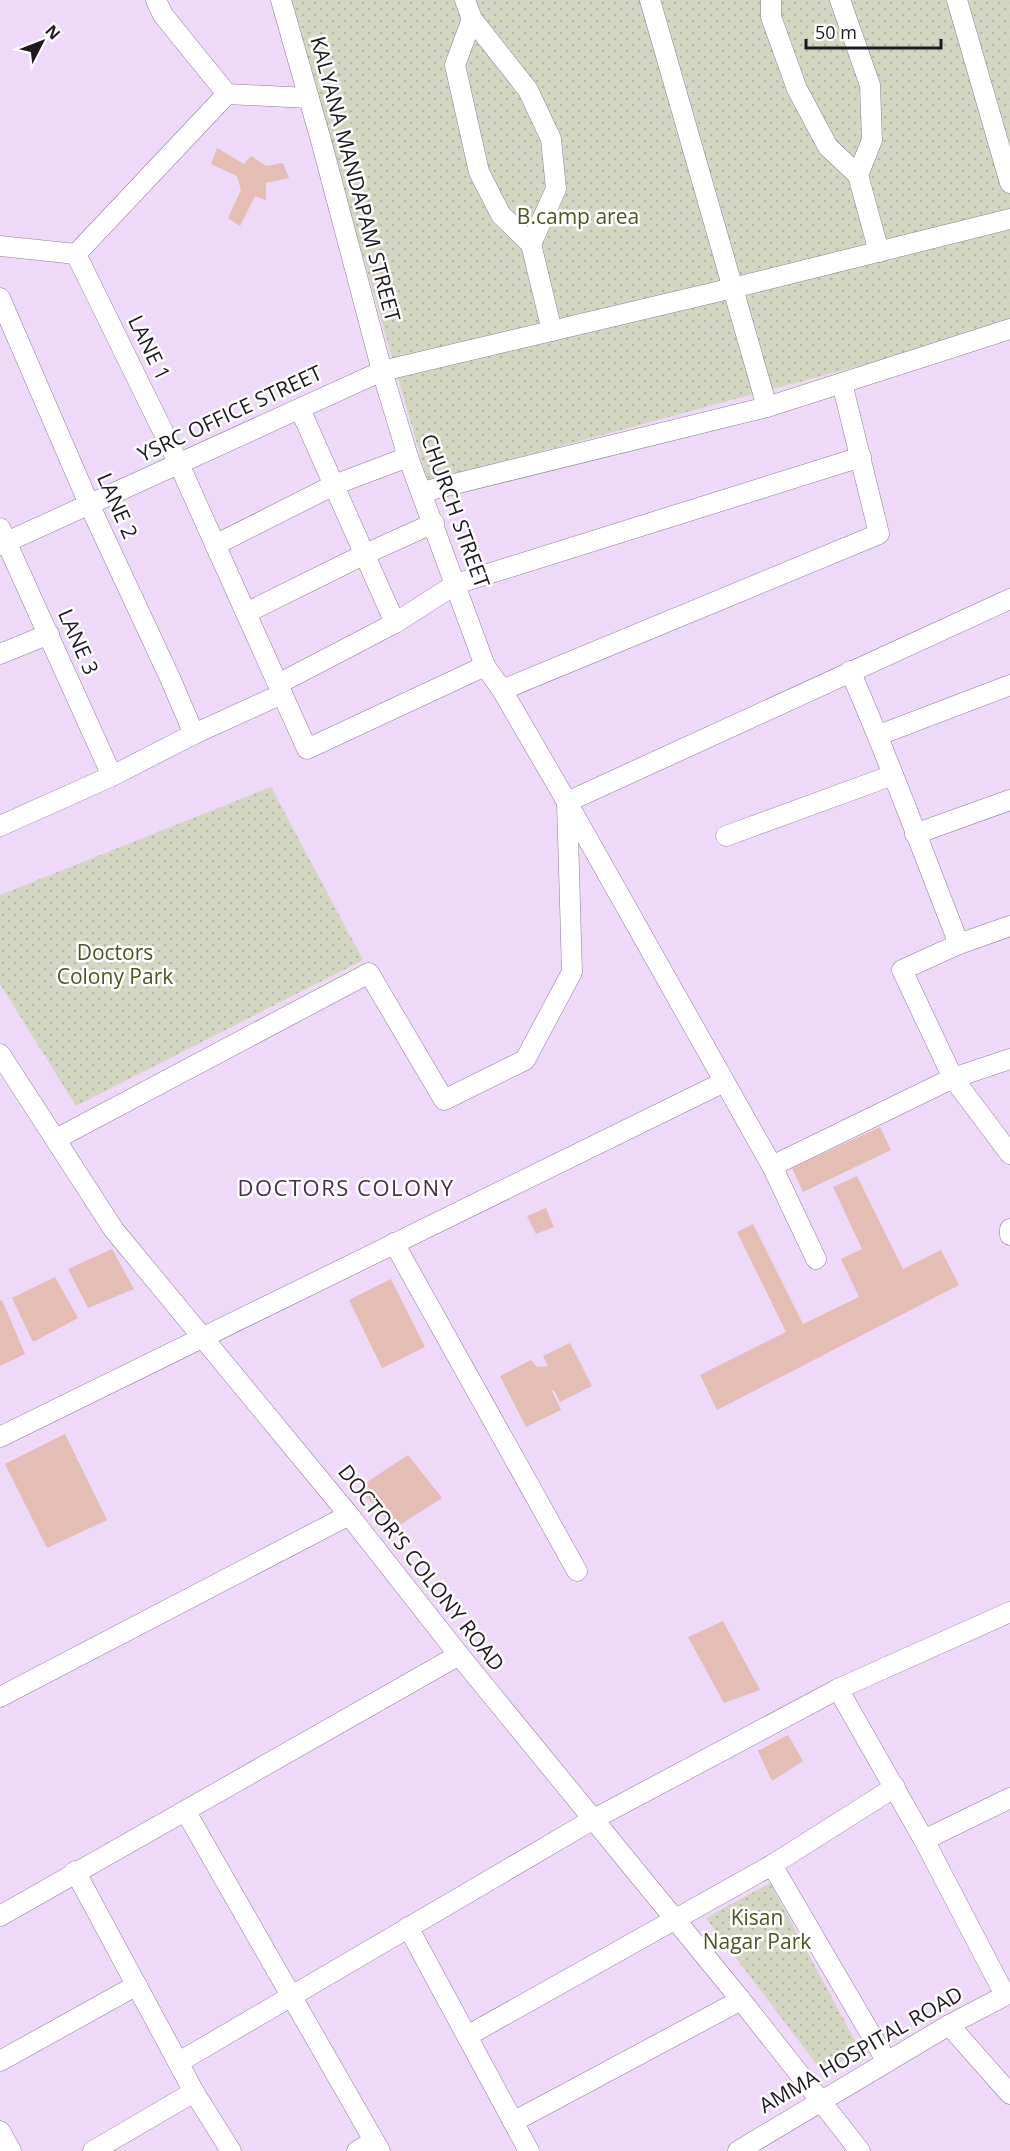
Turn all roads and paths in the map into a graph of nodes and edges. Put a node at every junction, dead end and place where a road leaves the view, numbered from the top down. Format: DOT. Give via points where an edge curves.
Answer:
graph roads {
  1 [pos="156,0"];
  2 [pos="465,0"];
  3 [pos="650,0"];
  4 [pos="771,0"];
  5 [pos="840,0"];
  6 [pos="957,0"];
  7 [pos="285,1"];
  8 [pos="472,19"];
  9 [pos="227,94"];
  10 [pos="309,98"];
  11 [pos="858,175"];
  12 [pos="1010,183"];
  13 [pos="1010,219"];
  14 [pos="531,244"];
  15 [pos="0,246"];
  16 [pos="879,252"];
  17 [pos="76,254"];
  18 [pos="733,288"];
  19 [pos="0,298"];
  20 [pos="1010,329"];
  21 [pos="552,331"];
  22 [pos="382,371"];
  23 [pos="842,383"];
  24 [pos="767,406"];
  25 [pos="300,409"];
  26 [pos="408,457"];
  27 [pos="861,457"];
  28 [pos="179,464"];
  29 [pos="334,485"];
  30 [pos="422,492"];
  31 [pos="89,504"];
  32 [pos="434,523"];
  33 [pos="2,539"];
  34 [pos="215,545"];
  35 [pos="363,555"];
  36 [pos="456,585"];
  37 [pos="1010,599"];
  38 [pos="246,614"];
  39 [pos="395,623"];
  40 [pos="49,634"];
  41 [pos="0,654"];
  42 [pos="485,666"];
  43 [pos="850,671"];
  44 [pos="1010,685"];
  45 [pos="280,689"];
  46 [pos="502,690"];
  47 [pos="194,734"];
  48 [pos="879,735"];
  49 [pos="893,775"];
  50 [pos="112,776"];
  51 [pos="1010,800"];
  52 [pos="567,802"];
  53 [pos="0,826"];
  54 [pos="915,834"];
  55 [pos="726,836"];
  56 [pos="1010,926"];
  57 [pos="959,944"];
  58 [pos="0,1054"];
  59 [pos="1010,1059"];
  60 [pos="953,1078"];
  61 [pos="724,1082"];
  62 [pos="56,1139"];
  63 [pos="1010,1154"];
  64 [pos="772,1166"];
  65 [pos="1010,1229"];
  66 [pos="1010,1235"];
  67 [pos="394,1243"];
  68 [pos="816,1259"];
  69 [pos="202,1337"];
  70 [pos="0,1437"];
  71 [pos="349,1515"];
  72 [pos="577,1571"];
  73 [pos="1010,1611"];
  74 [pos="459,1655"];
  75 [pos="838,1689"];
  76 [pos="0,1696"];
  77 [pos="894,1787"];
  78 [pos="1010,1798"];
  79 [pos="186,1812"];
  80 [pos="592,1820"];
  81 [pos="924,1840"];
  82 [pos="772,1865"];
  83 [pos="75,1871"];
  84 [pos="0,1916"];
  85 [pos="675,1920"];
  86 [pos="408,1927"];
  87 [pos="137,1985"];
  88 [pos="1008,1994"];
  89 [pos="292,1996"];
  90 [pos="741,2000"];
  91 [pos="949,2025"];
  92 [pos="467,2036"];
  93 [pos="0,2061"];
  94 [pos="179,2062"];
  95 [pos="887,2062"];
  96 [pos="194,2092"];
  97 [pos="1010,2094"];
  98 [pos="820,2102"];
  99 [pos="513,2122"];
  100 [pos="0,2131"];
  101 [pos="370,2148"];
  102 [pos="10,2151"];
  103 [pos="93,2151"];
  104 [pos="231,2151"];
  105 [pos="529,2151"];
  106 [pos="738,2151"];
  107 [pos="860,2151"];
  1 -- 9 [label="street" via="162,15"];
  2 -- 8 [label="street"];
  3 -- 18 [label="street"];
  4 -- 11 [label="street" via="771,17 797,89 828,147"];
  5 -- 11 [label="street" via="870,85 872,140"];
  6 -- 12 [label="street"];
  7 -- 10 [label="street, KALYANA MANDAPAM STREET"];
  8 -- 14 [label="street" via="455,65 479,172 501,215"];
  8 -- 14 [label="street" via="528,90 550,139 556,189"];
  9 -- 10 [label="street"];
  9 -- 17 [label="street"];
  10 -- 22 [label="street, KALYANA MANDAPAM STREET"];
  11 -- 16 [label="street"];
  13 -- 16 [label="street, YSRC OFFICE STREET"];
  14 -- 21 [label="street"];
  15 -- 17 [label="street"];
  16 -- 18 [label="street, YSRC OFFICE STREET"];
  17 -- 28 [label="street, LANE 1"];
  18 -- 21 [label="street, YSRC OFFICE STREET"];
  18 -- 24 [label="street"];
  19 -- 31 [label="street, LANE 2"];
  20 -- 23 [label="street"];
  21 -- 22 [label="street, YSRC OFFICE STREET"];
  22 -- 25 [label="street, YSRC OFFICE STREET"];
  22 -- 26 [label="street, CHURCH STREET"];
  23 -- 24 [label="street"];
  23 -- 27 [label="street"];
  24 -- 30 [label="street"];
  25 -- 28 [label="street, YSRC OFFICE STREET"];
  25 -- 29 [label="street"];
  26 -- 29 [label="street"];
  26 -- 30 [label="street, CHURCH STREET"];
  27 -- 36 [label="street"];
  27 -- 46 [label="street" via="879,534"];
  28 -- 31 [label="street, YSRC OFFICE STREET"];
  28 -- 34 [label="street, LANE 1"];
  29 -- 34 [label="street"];
  29 -- 35 [label="street"];
  30 -- 32 [label="street, CHURCH STREET"];
  31 -- 33 [label="street, YSRC OFFICE STREET"];
  31 -- 47 [label="street, LANE 2"];
  32 -- 35 [label="street"];
  32 -- 36 [label="street, CHURCH STREET"];
  33 -- 40 [label="street, LANE 3"];
  34 -- 38 [label="street, LANE 1"];
  35 -- 38 [label="street"];
  35 -- 39 [label="street"];
  36 -- 39 [label="street"];
  36 -- 42 [label="street, CHURCH STREET"];
  37 -- 43 [label="street"];
  38 -- 45 [label="street, LANE 1"];
  39 -- 45 [label="street"];
  40 -- 41 [label="street"];
  40 -- 50 [label="street, LANE 3"];
  42 -- 45 [label="street, LANE 1" via="307,749"];
  42 -- 46 [label="street, CHURCH STREET"];
  43 -- 48 [label="street"];
  43 -- 52 [label="street"];
  44 -- 48 [label="street"];
  45 -- 47 [label="street"];
  46 -- 52 [label="street, CHURCH STREET"];
  47 -- 50 [label="street"];
  48 -- 49 [label="street"];
  49 -- 54 [label="street"];
  49 -- 55 [label="street"];
  50 -- 53 [label="street"];
  51 -- 54 [label="street"];
  52 -- 61 [label="street, CHURCH STREET"];
  52 -- 62 [label="street" via="572,972 525,1060 444,1100 369,973"];
  54 -- 57 [label="street"];
  56 -- 57 [label="street"];
  57 -- 60 [label="street" via="902,970"];
  58 -- 62 [label="street, DOCTOR'S COLONY ROAD"];
  59 -- 60 [label="street"];
  60 -- 63 [label="street"];
  60 -- 64 [label="street"];
  61 -- 64 [label="street, CHURCH STREET"];
  61 -- 67 [label="street"];
  62 -- 69 [label="street, DOCTOR'S COLONY ROAD" via="114,1230"];
  64 -- 68 [label="street, CHURCH STREET"];
  65 -- 66 [label="street"];
  67 -- 69 [label="street"];
  67 -- 72 [label="street"];
  69 -- 70 [label="street"];
  69 -- 71 [label="street, DOCTOR'S COLONY ROAD"];
  71 -- 74 [label="street, DOCTOR'S COLONY ROAD"];
  71 -- 76 [label="street"];
  73 -- 75 [label="street"];
  74 -- 79 [label="street"];
  74 -- 80 [label="street, DOCTOR'S COLONY ROAD"];
  75 -- 77 [label="street"];
  75 -- 80 [label="street"];
  77 -- 81 [label="street"];
  77 -- 82 [label="street"];
  78 -- 81 [label="street"];
  79 -- 83 [label="street"];
  79 -- 89 [label="street"];
  80 -- 85 [label="street, DOCTOR'S COLONY ROAD"];
  80 -- 86 [label="street"];
  81 -- 88 [label="street"];
  82 -- 85 [label="street"];
  82 -- 95 [label="street"];
  83 -- 84 [label="street"];
  83 -- 87 [label="street"];
  85 -- 90 [label="street, DOCTOR'S COLONY ROAD"];
  85 -- 92 [label="street"];
  86 -- 89 [label="street"];
  86 -- 92 [label="street"];
  87 -- 93 [label="street"];
  87 -- 94 [label="street"];
  88 -- 91 [label="street, AMMA HOSPITAL ROAD"];
  89 -- 94 [label="street"];
  89 -- 101 [label="street"];
  90 -- 98 [label="street, DOCTOR'S COLONY ROAD"];
  90 -- 99 [label="street"];
  91 -- 95 [label="street, AMMA HOSPITAL ROAD"];
  91 -- 97 [label="street"];
  92 -- 99 [label="street"];
  94 -- 96 [label="street"];
  95 -- 98 [label="street, AMMA HOSPITAL ROAD"];
  96 -- 103 [label="street"];
  96 -- 104 [label="street"];
  98 -- 106 [label="street, AMMA HOSPITAL ROAD"];
  98 -- 107 [label="street, DOCTOR'S COLONY ROAD"];
  99 -- 105 [label="street"];
  100 -- 102 [label="street"];
}
